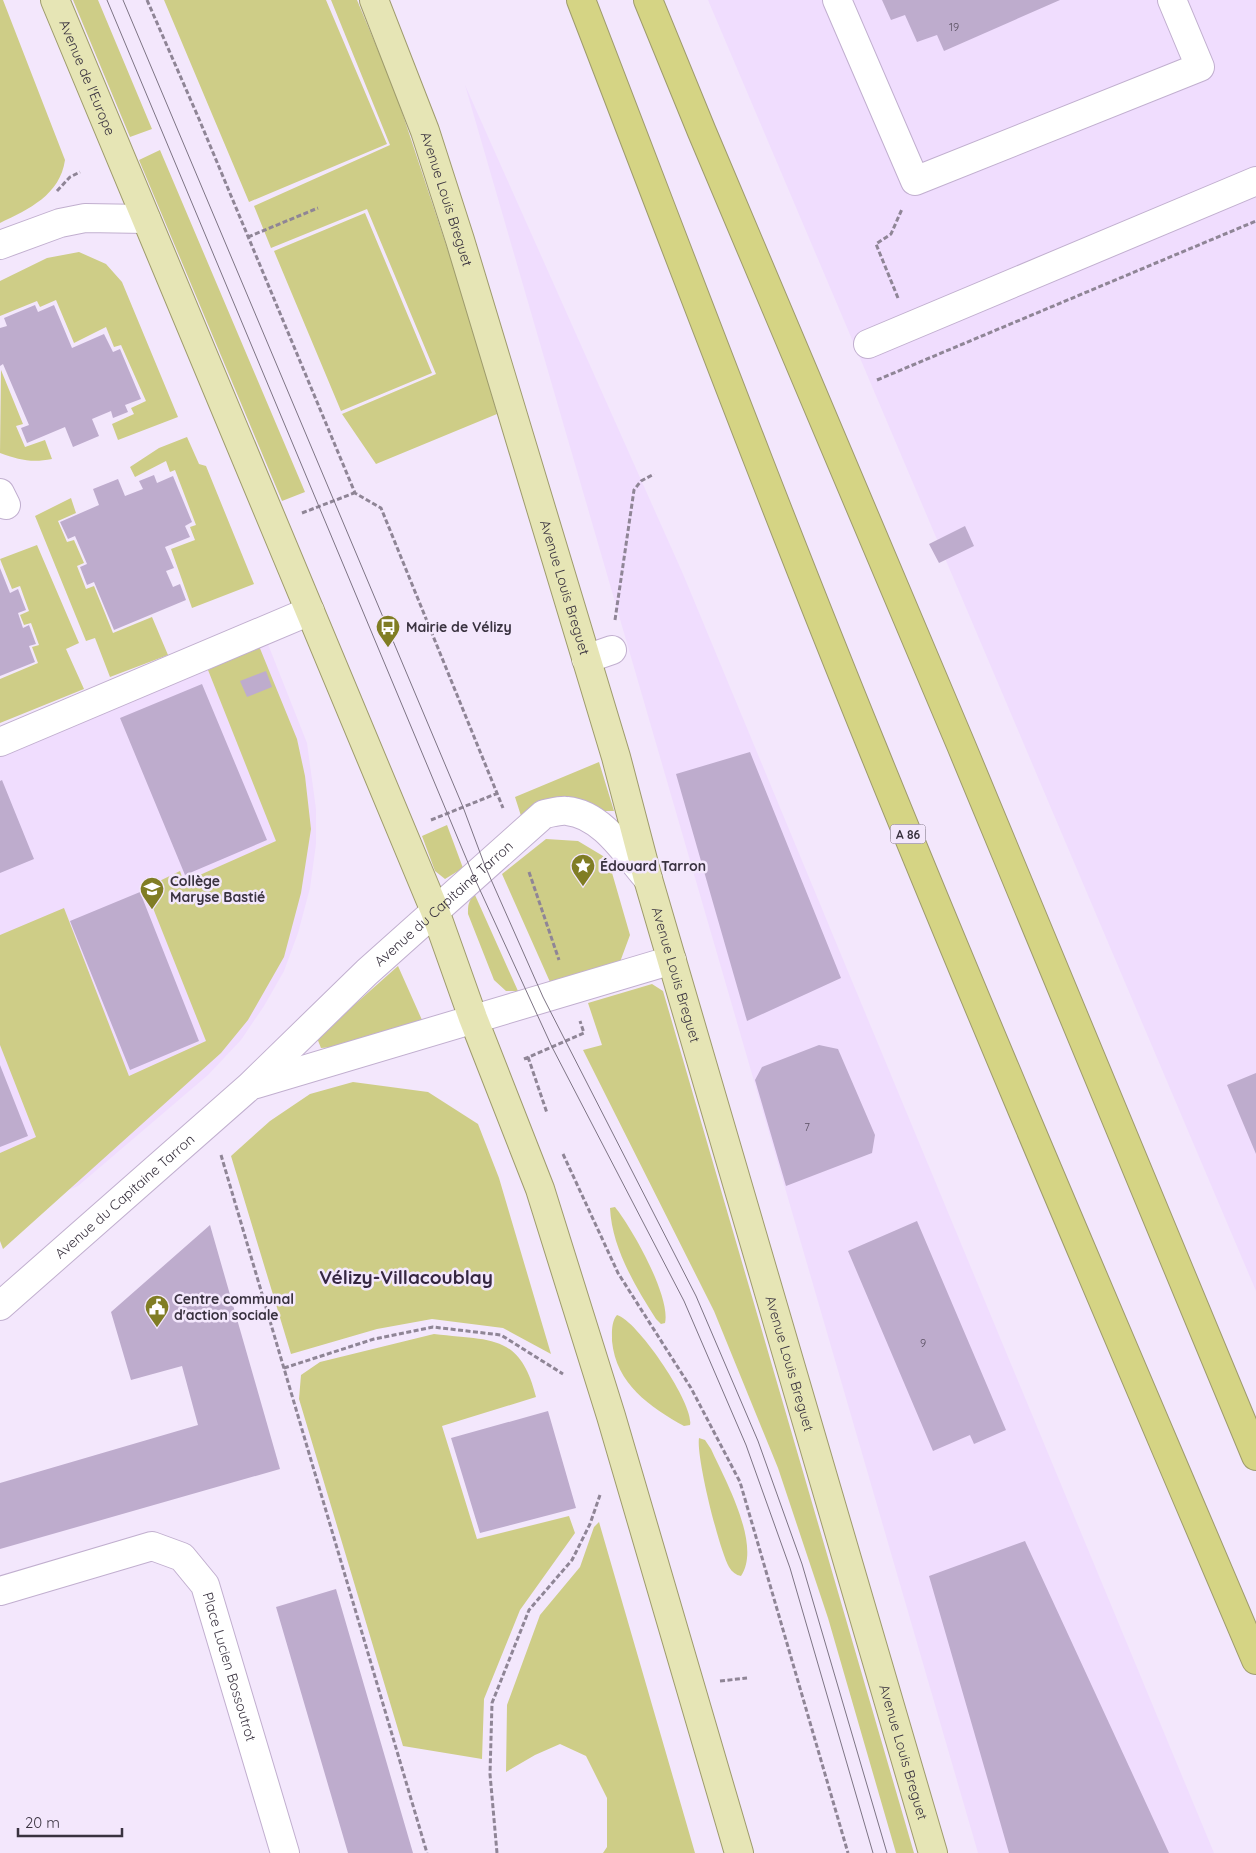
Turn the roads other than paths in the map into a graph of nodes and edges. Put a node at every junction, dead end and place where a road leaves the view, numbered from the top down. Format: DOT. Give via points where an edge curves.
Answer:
graph roads {
  1 [pos="55,0"];
  2 [pos="374,0"];
  3 [pos="581,0"];
  4 [pos="648,0"];
  5 [pos="837,0"];
  6 [pos="1172,0"];
  7 [pos="1256,181"];
  8 [pos="146,219"];
  9 [pos="0,245"];
  10 [pos="868,344"];
  11 [pos="310,611"];
  12 [pos="612,650"];
  13 [pos="586,659"];
  14 [pos="0,742"];
  15 [pos="648,879"];
  16 [pos="435,911"];
  17 [pos="672,960"];
  18 [pos="472,1018"];
  19 [pos="250,1086"];
  20 [pos="0,1306"];
  21 [pos="1256,1456"];
  22 [pos="0,1591"];
  23 [pos="1256,1660"];
  24 [pos="285,1853"];
  25 [pos="739,1853"];
  26 [pos="933,1853"];
  1 -- 8 [label="main road, Avenue de l'Europe"];
  2 -- 13 [label="main road, Avenue Louis Breguet" via="413,100 460,240"];
  3 -- 23 [label="highway, A 86" via="872,748 1030,1130"];
  4 -- 21 [label="highway"];
  5 -- 6 [label="street" via="915,181 1200,67"];
  7 -- 10 [label="street"];
  8 -- 9 [label="street" via="85,218 60,223"];
  8 -- 11 [label="main road"];
  11 -- 14 [label="street"];
  11 -- 16 [label="main road"];
  12 -- 13 [label="street"];
  13 -- 15 [label="main road, Avenue Louis Breguet"];
  15 -- 16 [label="street, Avenue du Capitaine Tarron" via="594,820 567,811 544,814"];
  15 -- 17 [label="main road, Avenue Louis Breguet"];
  16 -- 18 [label="main road"];
  16 -- 19 [label="street, Avenue du Capitaine Tarron"];
  17 -- 18 [label="street, Avenue du Capitaine Tarron"];
  17 -- 26 [label="main road, Avenue Louis Breguet"];
  18 -- 19 [label="street, Avenue du Capitaine Tarron"];
  18 -- 25 [label="main road" via="540,1189 611,1416"];
  19 -- 20 [label="street, Avenue du Capitaine Tarron"];
  22 -- 24 [label="street, Place Lucien Bossoutrot" via="152,1546 182,1557 205,1585"];
}
